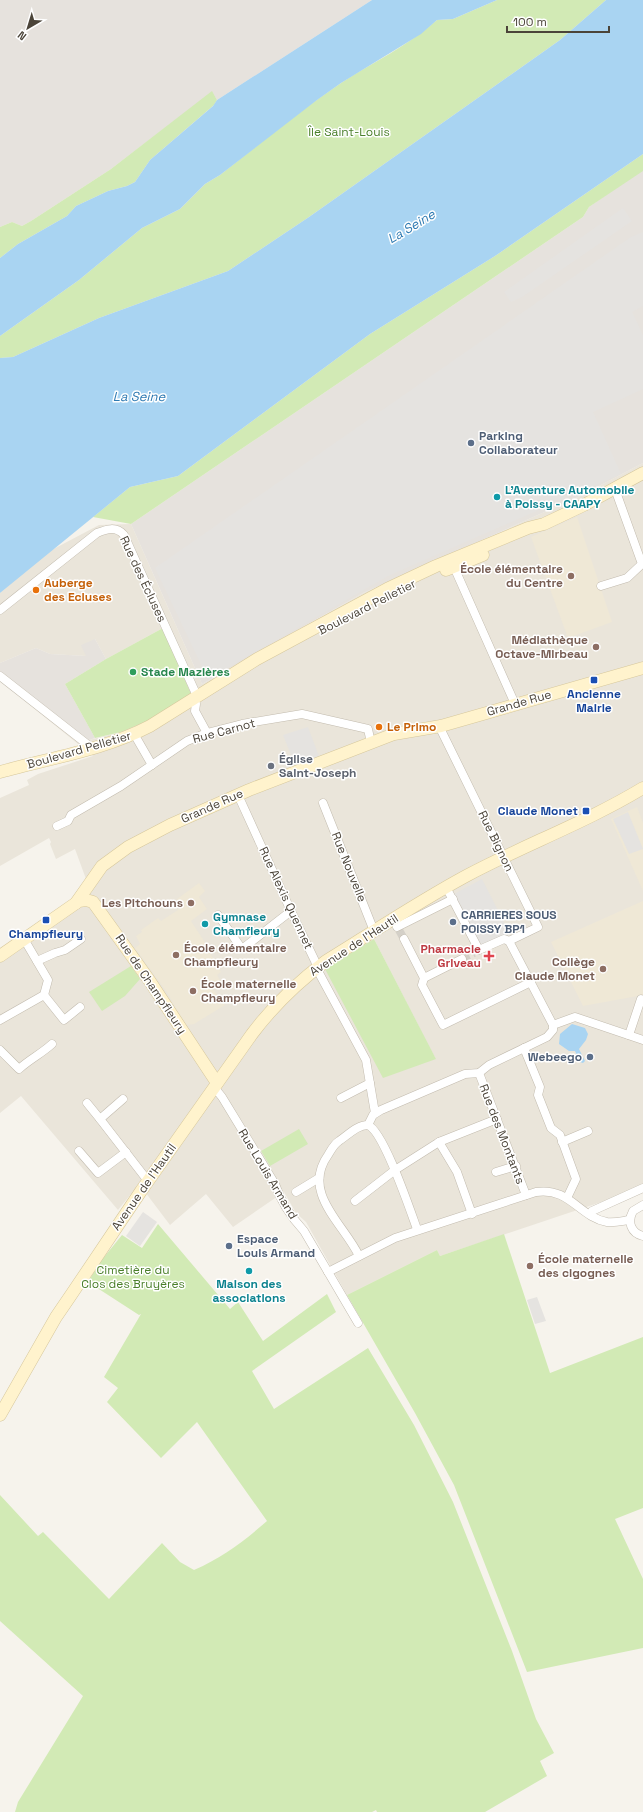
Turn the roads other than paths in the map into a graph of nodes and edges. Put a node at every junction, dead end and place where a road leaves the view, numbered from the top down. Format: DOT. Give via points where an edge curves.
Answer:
graph roads {
  1 [pos="643,473"];
  2 [pos="615,489"];
  3 [pos="451,564"];
  4 [pos="601,586"];
  5 [pos="0,610"];
  6 [pos="643,668"];
  7 [pos="0,676"];
  8 [pos="197,700"];
  9 [pos="515,704"];
  10 [pos="439,726"];
  11 [pos="207,733"];
  12 [pos="137,739"];
  13 [pos="371,743"];
  14 [pos="92,748"];
  15 [pos="152,765"];
  16 [pos="0,772"];
  17 [pos="0,776"];
  18 [pos="643,788"];
  19 [pos="238,795"];
  20 [pos="323,803"];
  21 [pos="57,826"];
  22 [pos="504,858"];
  23 [pos="446,887"];
  24 [pos="87,888"];
  25 [pos="453,899"];
  26 [pos="76,903"];
  27 [pos="95,904"];
  28 [pos="291,911"];
  29 [pos="218,915"];
  30 [pos="397,925"];
  31 [pos="374,931"];
  32 [pos="24,939"];
  33 [pos="81,939"];
  34 [pos="404,939"];
  35 [pos="509,941"];
  36 [pos="0,956"];
  37 [pos="462,959"];
  38 [pos="37,961"];
  39 [pos="318,967"];
  40 [pos="424,978"];
  41 [pos="531,982"];
  42 [pos="44,995"];
  43 [pos="642,999"];
  44 [pos="80,1007"];
  45 [pos="0,1020"];
  46 [pos="553,1025"];
  47 [pos="629,1035"];
  48 [pos="643,1040"];
  49 [pos="52,1044"];
  50 [pos="524,1048"];
  51 [pos="0,1050"];
  52 [pos="479,1073"];
  53 [pos="370,1083"];
  54 [pos="215,1085"];
  55 [pos="341,1098"];
  56 [pos="124,1099"];
  57 [pos="87,1103"];
  58 [pos="375,1113"];
  59 [pos="100,1119"];
  60 [pos="497,1119"];
  61 [pos="368,1125"];
  62 [pos="588,1131"];
  63 [pos="439,1142"];
  64 [pos="562,1142"];
  65 [pos="79,1151"];
  66 [pos="126,1152"];
  67 [pos="516,1166"];
  68 [pos="395,1170"];
  69 [pos="496,1172"];
  70 [pos="319,1178"];
  71 [pos="148,1181"];
  72 [pos="643,1188"];
  73 [pos="296,1192"];
  74 [pos="526,1195"];
  75 [pos="566,1198"];
  76 [pos="355,1201"];
  77 [pos="643,1205"];
  78 [pos="472,1214"];
  79 [pos="590,1214"];
  80 [pos="629,1220"];
  81 [pos="417,1229"];
  82 [pos="643,1236"];
  83 [pos="359,1256"];
  84 [pos="328,1272"];
  85 [pos="358,1323"];
  86 [pos="0,1415"];
  1 -- 2 [label="street, Boulevard Pelletier"];
  2 -- 3 [label="street, Boulevard Pelletier" via="544,524 528,528"];
  2 -- 4 [label="street" via="642,564 627,578"];
  3 -- 8 [label="street, Boulevard Pelletier" via="417,574 310,630 257,659"];
  3 -- 9 [label="street"];
  5 -- 8 [label="street, Rue des Écluses" via="96,533 110,528 120,530"];
  6 -- 9 [label="street, Grande Rue"];
  7 -- 14 [label="street"];
  8 -- 11 [label="street, Rue des Écluses" via="196,711"];
  8 -- 12 [label="street, Boulevard Pelletier" via="169,722"];
  8 -- 14 [label="street, Boulevard Pelletier" via="134,735"];
  9 -- 10 [label="street, Grande Rue"];
  10 -- 13 [label="street, Grande Rue" via="394,734"];
  10 -- 22 [label="street, Rue Bignon"];
  11 -- 13 [label="street, Rue Carnot" via="302,714 368,728"];
  11 -- 15 [label="street, Rue Carnot" via="187,741"];
  12 -- 15 [label="street"];
  12 -- 17 [label="street, Boulevard Pelletier" via="120,746"];
  13 -- 19 [label="street, Grande Rue"];
  14 -- 16 [label="street, Boulevard Pelletier"];
  15 -- 21 [label="street, Rue Carnot" via="70,815 68,821"];
  18 -- 22 [label="street, Avenue de l'Hautil"];
  19 -- 24 [label="street, Grande Rue" via="128,847 102,866"];
  19 -- 28 [label="street, Rue Alexis Quennet"];
  20 -- 31 [label="street, Rue Nouvelle"];
  22 -- 23 [label="street, Avenue de l'Hautil"];
  22 -- 35 [label="street, Rue Bignon" via="538,928"];
  23 -- 25 [label="street"];
  23 -- 30 [label="street, Avenue de l'Hautil"];
  24 -- 26 [label="street, Grande Rue"];
  24 -- 27 [label="street"];
  25 -- 30 [label="street, Avenue de l'Hautil"];
  25 -- 35 [label="street" via="476,951 504,939"];
  26 -- 27 [label="street" via="86,900"];
  26 -- 32 [label="street, Grande Rue"];
  27 -- 54 [label="street, Rue de Champfleury" via="149,980"];
  28 -- 29 [label="street" via="242,950"];
  28 -- 39 [label="street, Rue Alexis Quennet"];
  30 -- 31 [label="street, Avenue de l'Hautil"];
  31 -- 39 [label="street, Avenue de l'Hautil"];
  32 -- 36 [label="street, Grande Rue"];
  32 -- 38 [label="street"];
  33 -- 38 [label="street" via="65,950"];
  34 -- 40 [label="street"];
  35 -- 41 [label="street"];
  37 -- 40 [label="street"];
  38 -- 42 [label="street" via="48,980"];
  39 -- 53 [label="street, Rue Alexis Quennet" via="366,1060"];
  39 -- 54 [label="street, Avenue de l'Hautil" via="272,1010"];
  40 -- 41 [label="street" via="422,985 443,1025"];
  41 -- 46 [label="street"];
  42 -- 44 [label="street" via="64,1020"];
  42 -- 45 [label="street"];
  43 -- 47 [label="street"];
  46 -- 47 [label="street" via="575,1017"];
  46 -- 50 [label="street" via="550,1035"];
  47 -- 48 [label="street"];
  49 -- 51 [label="street" via="40,1055 30,1058 19,1069"];
  50 -- 52 [label="street" via="489,1065"];
  50 -- 64 [label="street" via="540,1087 538,1095 548,1122 560,1135"];
  52 -- 58 [label="street" via="465,1074"];
  52 -- 60 [label="street, Rue des Montants"];
  53 -- 55 [label="street"];
  53 -- 58 [label="street, Rue Alexis Quennet"];
  54 -- 71 [label="street, Avenue de l'Hautil"];
  54 -- 84 [label="street, Rue Louis Armand" via="275,1184 279,1197 304,1231"];
  56 -- 59 [label="street"];
  57 -- 59 [label="street"];
  58 -- 61 [label="street"];
  59 -- 66 [label="street"];
  60 -- 63 [label="street"];
  60 -- 67 [label="street, Rue des Montants"];
  61 -- 68 [label="street" via="375,1129"];
  61 -- 70 [label="street" via="362,1125 336,1143 322,1162"];
  62 -- 64 [label="street"];
  63 -- 68 [label="street"];
  63 -- 78 [label="street" via="457,1172"];
  64 -- 75 [label="street" via="576,1179"];
  65 -- 66 [label="street" via="98,1173"];
  66 -- 71 [label="street"];
  67 -- 69 [label="street"];
  67 -- 74 [label="street, Rue des Montants"];
  68 -- 76 [label="street"];
  68 -- 81 [label="street"];
  70 -- 73 [label="street"];
  70 -- 83 [label="street" via="328,1208"];
  71 -- 86 [label="street, Avenue de l'Hautil" via="56,1317"];
  72 -- 79 [label="street"];
  74 -- 75 [label="street" via="546,1191 558,1193"];
  74 -- 78 [label="street"];
  75 -- 79 [label="street"];
  77 -- 80 [label="street" via="633,1211"];
  78 -- 81 [label="street"];
  79 -- 80 [label="street" via="609,1222"];
  80 -- 82 [label="street" via="632,1230"];
  81 -- 83 [label="street"];
  83 -- 84 [label="street"];
  84 -- 85 [label="street, Rue Louis Armand"];
}
